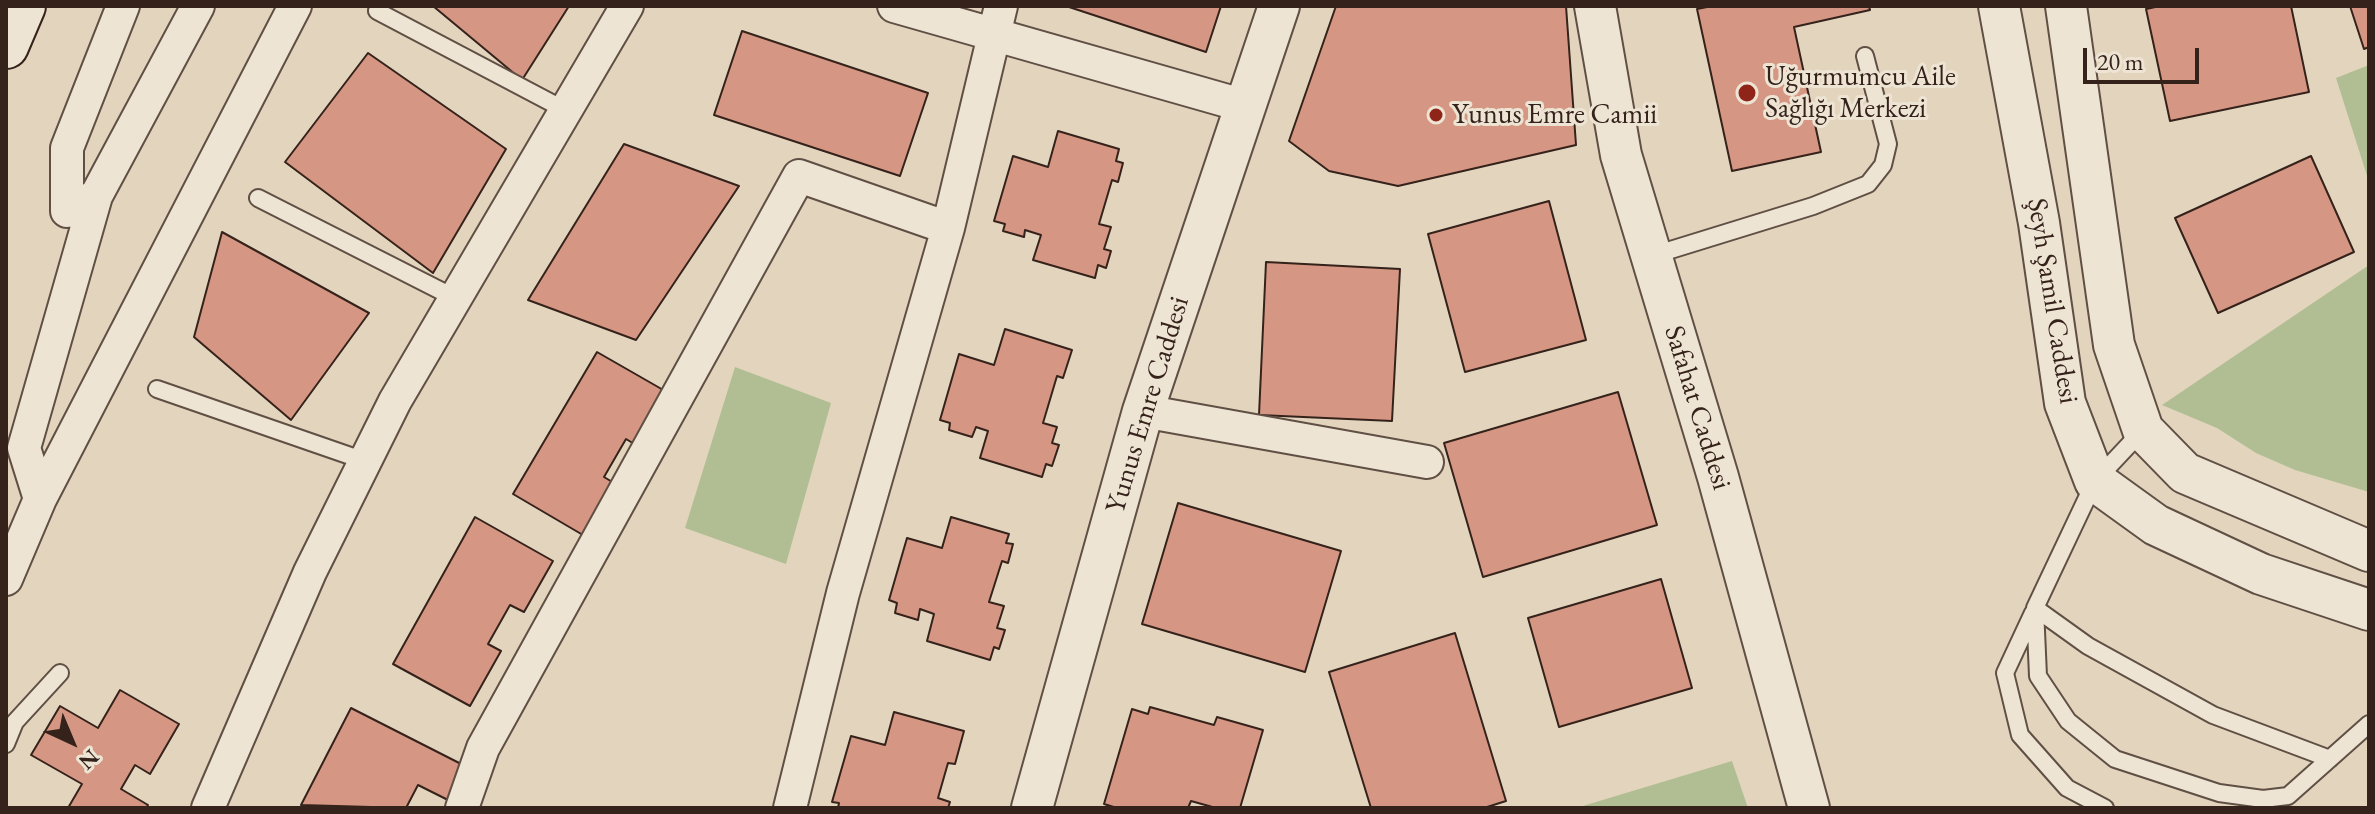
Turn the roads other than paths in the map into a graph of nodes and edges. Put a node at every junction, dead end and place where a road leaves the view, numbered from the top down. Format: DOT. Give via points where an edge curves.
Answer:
graph roads {
  1 [pos="23,6"];
  2 [pos="123,6"];
  3 [pos="198,6"];
  4 [pos="295,6"];
  5 [pos="627,6"];
  6 [pos="894,6"];
  7 [pos="1279,6"];
  8 [pos="1595,6"];
  9 [pos="1999,6"];
  10 [pos="2066,6"];
  11 [pos="377,11"];
  12 [pos="998,20"];
  13 [pos="6,46"];
  14 [pos="1865,56"];
  15 [pos="1245,106"];
  16 [pos="565,110"];
  17 [pos="96,196"];
  18 [pos="258,198"];
  19 [pos="948,228"];
  20 [pos="1651,256"];
  21 [pos="455,298"];
  22 [pos="157,389"];
  23 [pos="39,397"];
  24 [pos="1143,411"];
  25 [pos="6,427"];
  26 [pos="2143,430"];
  27 [pos="365,461"];
  28 [pos="1427,462"];
  29 [pos="2095,481"];
  30 [pos="40,499"];
  31 [pos="2369,551"];
  32 [pos="6,579"];
  33 [pos="2035,608"];
  34 [pos="2369,610"];
  35 [pos="60,673"];
  36 [pos="2369,724"];
  37 [pos="6,744"];
  38 [pos="2330,759"];
  39 [pos="2288,796"];
  40 [pos="208,808"];
  41 [pos="462,808"];
  42 [pos="790,808"];
  43 [pos="1032,808"];
  44 [pos="1809,808"];
  45 [pos="2105,808"];
  46 [pos="2272,808"];
  1 -- 13 [label="main road"];
  2 -- 17 [label="street" via="67,148 67,211"];
  3 -- 17 [label="street"];
  4 -- 30 [label="street"];
  5 -- 16 [label="street"];
  6 -- 12 [label="street"];
  7 -- 15 [label="street, Yunus Emre Caddesi"];
  8 -- 20 [label="street, Safahat Caddesi" via="1621,155"];
  9 -- 29 [label="street, Şeyh Şamil Caddesi" via="2065,403"];
  10 -- 26 [label="street, Şeyh Şamil Caddesi" via="2114,345"];
  11 -- 16 [label="lane"];
  12 -- 15 [label="street"];
  12 -- 19 [label="street"];
  14 -- 20 [label="lane" via="1888,144 1883,165 1868,184"];
  15 -- 24 [label="street, Yunus Emre Caddesi"];
  16 -- 21 [label="street"];
  17 -- 23 [label="street"];
  18 -- 21 [label="lane"];
  19 -- 41 [label="street" via="799,176 483,748"];
  19 -- 42 [label="street" via="843,593"];
  20 -- 44 [label="street, Safahat Caddesi"];
  21 -- 27 [label="street"];
  22 -- 27 [label="lane"];
  23 -- 25 [label="street"];
  23 -- 30 [label="street" via="24,448"];
  24 -- 28 [label="street"];
  24 -- 43 [label="street, Yunus Emre Caddesi"];
  26 -- 29 [label="lane"];
  26 -- 31 [label="street, Şeyh Şamil Caddesi" via="2185,473"];
  27 -- 40 [label="street" via="310,572"];
  29 -- 33 [label="lane"];
  29 -- 34 [label="street" via="2156,525 2261,574"];
  30 -- 32 [label="street"];
  33 -- 38 [label="lane" via="2088,646 2213,715"];
  33 -- 39 [label="lane" via="2038,676 2068,721 2115,759 2219,793 2263,799"];
  33 -- 45 [label="lane" via="2005,673 2020,735 2067,788"];
  35 -- 37 [label="lane" via="15,722"];
  36 -- 38 [label="lane"];
  38 -- 39 [label="lane"];
  39 -- 46 [label="lane"];
}
